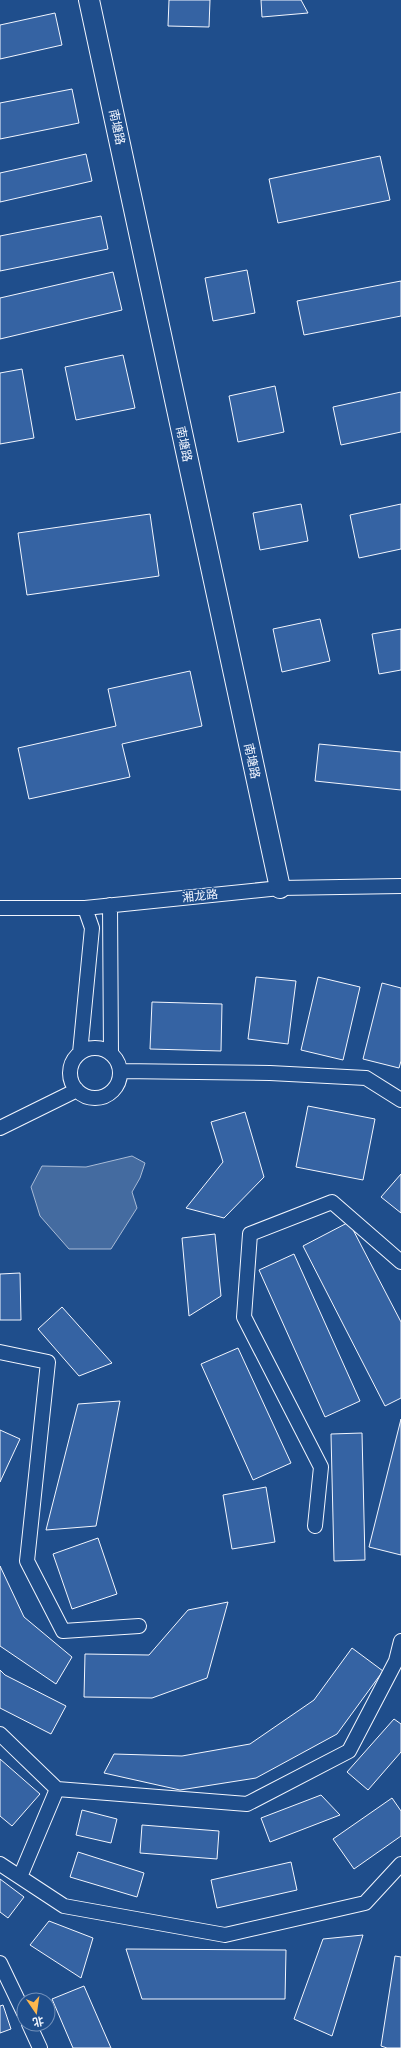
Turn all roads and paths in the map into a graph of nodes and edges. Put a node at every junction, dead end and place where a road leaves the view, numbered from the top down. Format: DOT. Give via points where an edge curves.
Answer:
graph roads {
  1 [pos="89,0"];
  2 [pos="401,886"];
  3 [pos="280,888"];
  4 [pos="110,905"];
  5 [pos="0,908"];
  6 [pos="85,908"];
  7 [pos="80,1054"];
  8 [pos="111,1054"];
  9 [pos="120,1071"];
  10 [pos="77,1090"];
  11 [pos="401,1100"];
  12 [pos="0,1128"];
  13 [pos="401,1262"];
  14 [pos="0,1352"];
  15 [pos="315,1526"];
  16 [pos="139,1626"];
  17 [pos="401,1641"];
  18 [pos="0,1734"];
  19 [pos="57,1789"];
  20 [pos="0,1864"];
  21 [pos="401,1864"];
  22 [pos="20,1877"];
  23 [pos="0,1963"];
  24 [pos="16,1996"];
  25 [pos="33,2032"];
  26 [pos="40,2048"];
  1 -- 3 [label="street, 南塘路"];
  2 -- 3 [label="street, 湘龙路"];
  3 -- 4 [label="street, 湘龙路"];
  4 -- 6 [label="street, 湘龙路"];
  4 -- 8 [label="street"];
  5 -- 6 [label="street, 湘龙路"];
  6 -- 7 [label="street" via="92,928"];
  7 -- 8 [label="street" via="93,1049 101,1049"];
  7 -- 10 [label="street" via="70,1070 70,1079"];
  8 -- 9 [label="street"];
  9 -- 10 [label="street" via="116,1086 104,1096 87,1097"];
  9 -- 11 [label="street" via="270,1073 366,1078"];
  10 -- 12 [label="street"];
  13 -- 15 [label="street" via="332,1202 250,1234 244,1317 321,1467"];
  14 -- 16 [label="street" via="48,1362 27,1561 63,1631"];
  17 -- 19 [label="street" via="396,1661 349,1751 247,1804"];
  18 -- 19 [label="street"];
  19 -- 22 [label="street"];
  20 -- 22 [label="street"];
  21 -- 22 [label="street" via="365,1903 225,1935 64,1906"];
  23 -- 24 [label="street"];
  25 -- 26 [label="street"];
}
